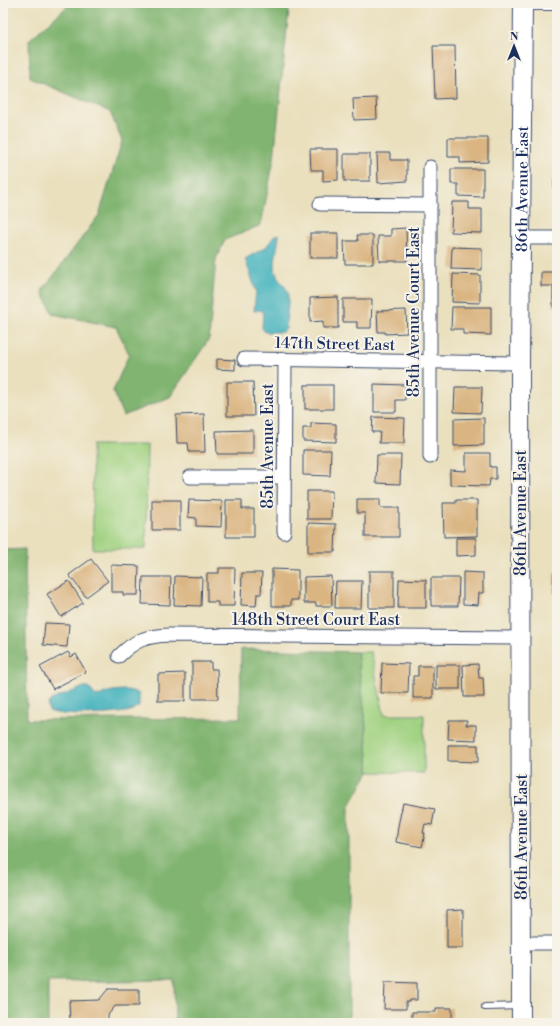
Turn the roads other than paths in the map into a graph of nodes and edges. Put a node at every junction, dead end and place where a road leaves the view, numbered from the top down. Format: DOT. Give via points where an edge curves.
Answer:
graph roads {
  1 [pos="523,5"];
  2 [pos="557,7"];
  3 [pos="430,167"];
  4 [pos="320,204"];
  5 [pos="430,205"];
  6 [pos="522,238"];
  7 [pos="557,238"];
  8 [pos="244,359"];
  9 [pos="285,359"];
  10 [pos="430,362"];
  11 [pos="520,363"];
  12 [pos="430,457"];
  13 [pos="190,477"];
  14 [pos="284,477"];
  15 [pos="284,532"];
  16 [pos="520,638"];
  17 [pos="119,656"];
  18 [pos="522,943"];
  19 [pos="557,943"];
  20 [pos="485,1007"];
  21 [pos="521,1014"];
  1 -- 2 [label="lane"];
  1 -- 6 [label="street, 86th Avenue East"];
  3 -- 5 [label="street, 85th Avenue Court East"];
  4 -- 5 [label="street"];
  5 -- 10 [label="street, 85th Avenue Court East"];
  6 -- 7 [label="street"];
  6 -- 11 [label="street, 86th Avenue East"];
  8 -- 9 [label="street, 147th Street East"];
  9 -- 10 [label="street, 147th Street East"];
  9 -- 14 [label="street, 85th Avenue East"];
  10 -- 11 [label="street, 147th Street East"];
  10 -- 12 [label="street, 85th Avenue Court East"];
  11 -- 16 [label="street, 86th Avenue East"];
  13 -- 14 [label="street"];
  14 -- 15 [label="street, 85th Avenue East"];
  16 -- 17 [label="street, 148th Street Court East" via="155,635 129,646"];
  16 -- 18 [label="street, 86th Avenue East"];
  18 -- 19 [label="street"];
  18 -- 21 [label="street, 86th Avenue East"];
  20 -- 21 [label="lane"];
}
